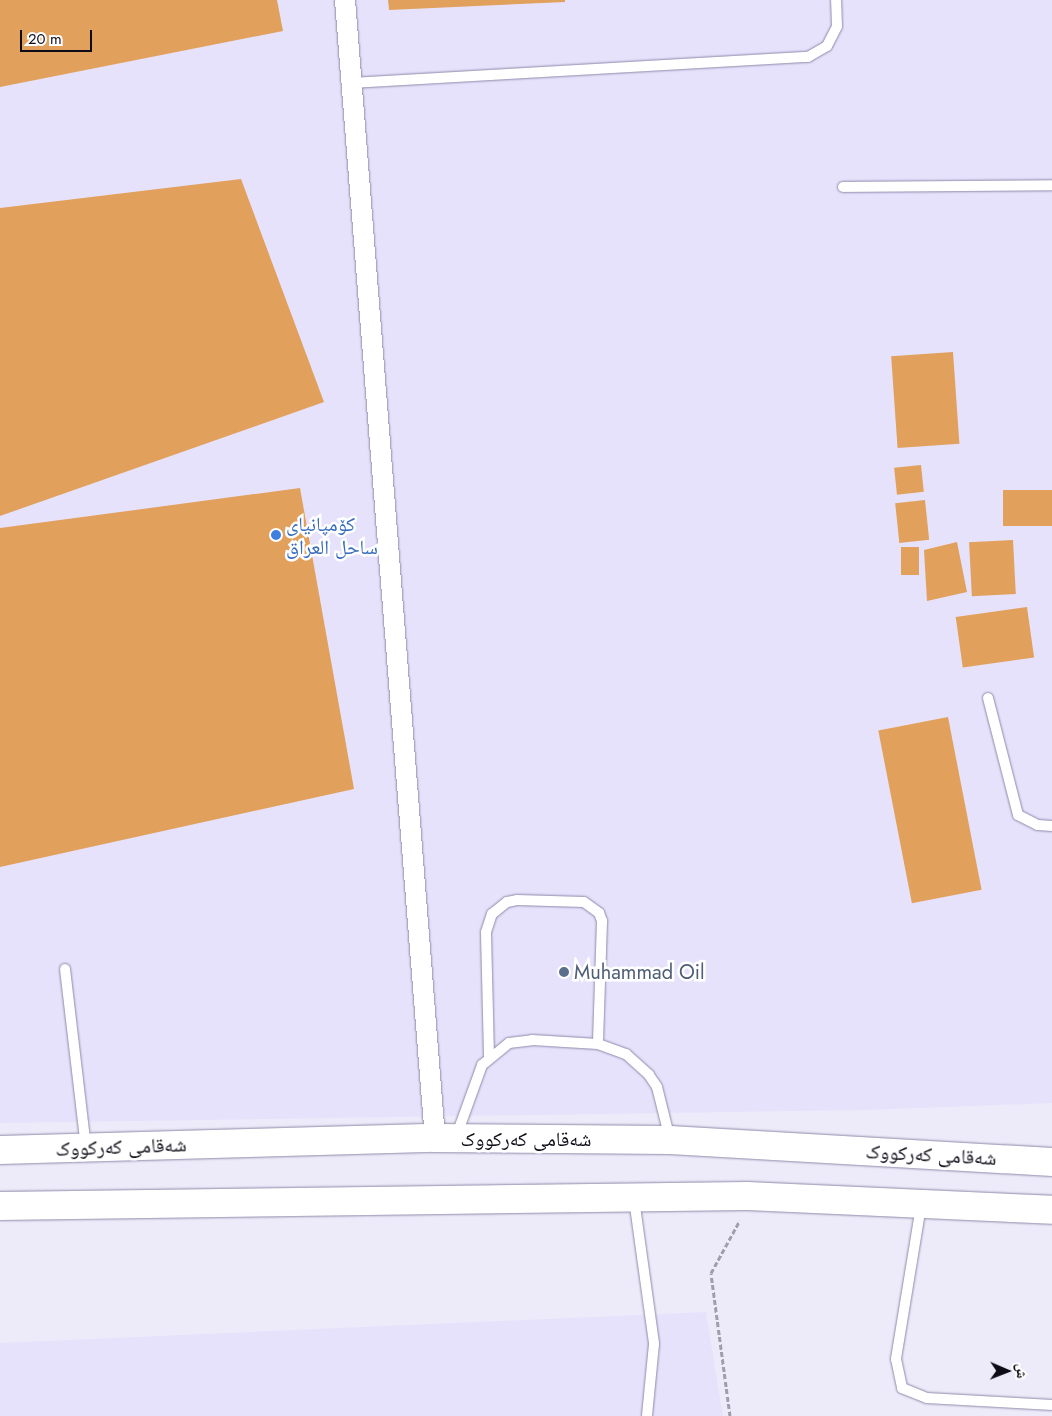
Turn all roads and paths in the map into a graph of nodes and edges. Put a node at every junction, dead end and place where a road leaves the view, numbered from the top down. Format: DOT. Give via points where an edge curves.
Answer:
graph roads {
  1 [pos="345,0"];
  2 [pos="836,0"];
  3 [pos="351,83"];
  4 [pos="1052,184"];
  5 [pos="843,187"];
  6 [pos="988,698"];
  7 [pos="1052,826"];
  8 [pos="66,970"];
  9 [pos="598,1044"];
  10 [pos="489,1056"];
  11 [pos="445,1138"];
  12 [pos="670,1140"];
  13 [pos="86,1148"];
  14 [pos="0,1150"];
  15 [pos="1052,1162"];
  16 [pos="633,1196"];
  17 [pos="747,1196"];
  18 [pos="921,1204"];
  19 [pos="0,1206"];
  20 [pos="1052,1210"];
  21 [pos="1052,1405"];
  22 [pos="647,1416"];
  23 [pos="730,1416"];
  1 -- 3 [label="street"];
  2 -- 3 [label="lane" via="837,26 827,46 808,57"];
  3 -- 11 [label="street"];
  4 -- 5 [label="lane"];
  6 -- 7 [label="lane" via="1018,815 1038,825"];
  8 -- 13 [label="lane"];
  9 -- 10 [label="lane" via="520,1040"];
  9 -- 10 [label="lane" via="602,922 599,913 584,902 517,900 507,902 492,914 486,932"];
  9 -- 12 [label="lane" via="626,1054 648,1075 657,1088"];
  10 -- 11 [label="lane"];
  11 -- 12 [label="highway, شەقامی کەرکووک"];
  11 -- 13 [label="highway, شەقامی کەرکووک"];
  12 -- 15 [label="highway, شەقامی کەرکووک"];
  13 -- 14 [label="highway, شەقامی کەرکووک"];
  16 -- 17 [label="highway"];
  16 -- 19 [label="highway"];
  16 -- 22 [label="lane" via="654,1344"];
  17 -- 18 [label="highway"];
  17 -- 23 [label="path" via="737,1229 711,1272"];
  18 -- 20 [label="highway"];
  18 -- 21 [label="lane" via="896,1359 902,1388 926,1398"];
}
